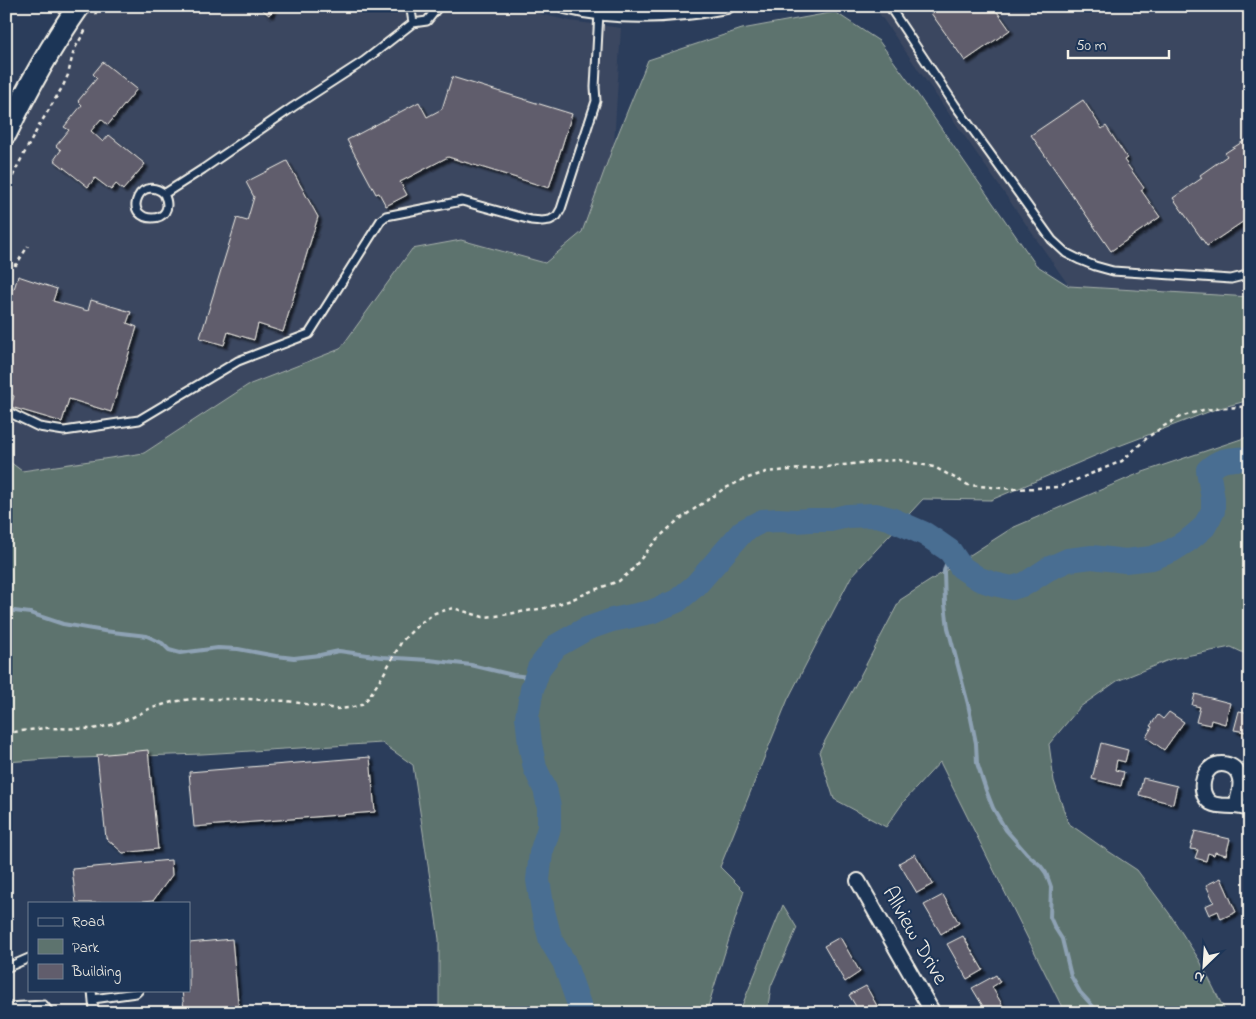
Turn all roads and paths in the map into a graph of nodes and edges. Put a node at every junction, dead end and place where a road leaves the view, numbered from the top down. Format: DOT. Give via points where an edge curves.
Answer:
graph roads {
  1 [pos="100,6"];
  2 [pos="413,6"];
  3 [pos="439,6"];
  4 [pos="566,6"];
  5 [pos="728,6"];
  6 [pos="889,6"];
  7 [pos="599,12"];
  8 [pos="85,14"];
  9 [pos="413,23"];
  10 [pos="86,28"];
  11 [pos="6,133"];
  12 [pos="6,191"];
  13 [pos="164,194"];
  14 [pos="28,246"];
  15 [pos="6,262"];
  16 [pos="1250,272"];
  17 [pos="1250,406"];
  18 [pos="6,411"];
  19 [pos="6,734"];
  20 [pos="858,881"];
  21 [pos="28,958"];
  22 [pos="6,968"];
  23 [pos="92,992"];
  24 [pos="137,992"];
  25 [pos="93,999"];
  26 [pos="6,1007"];
  27 [pos="50,1013"];
  28 [pos="94,1013"];
  29 [pos="933,1013"];
  1 -- 8 [label="path"];
  2 -- 9 [label="lane"];
  3 -- 9 [label="lane" via="426,21"];
  4 -- 7 [label="street"];
  5 -- 7 [label="street" via="657,14"];
  6 -- 16 [label="lane" via="955,105 1052,240 1066,253 1114,271 1230,279"];
  7 -- 18 [label="lane" via="596,101 557,216 542,222 462,201 386,216 309,334 238,361 139,420 64,431 39,427"];
  8 -- 11 [label="main road" via="51,49"];
  9 -- 13 [label="lane" via="364,61"];
  10 -- 12 [label="path" via="74,50 64,86 39,126"];
  13 -- 13 [label="lane" via="167,204 161,216 154,219 139,213 136,201 143,190 156,188"];
  14 -- 15 [label="path" via="16,265"];
  17 -- 19 [label="path" via="1202,410 1180,417 1148,437 1122,462 1059,486 1013,488 968,485 934,467 899,460 766,472 742,480 677,521 619,581 545,608 482,617 453,608 435,614 402,641 361,706 337,709 247,699 191,700 149,709 111,725 46,728"];
  20 -- 29 [label="street, Allview Drive"];
  21 -- 22 [label="lane"];
  23 -- 25 [label="lane"];
  24 -- 25 [label="lane"];
  25 -- 28 [label="lane"];
  26 -- 27 [label="lane" via="44,1006"];
}
